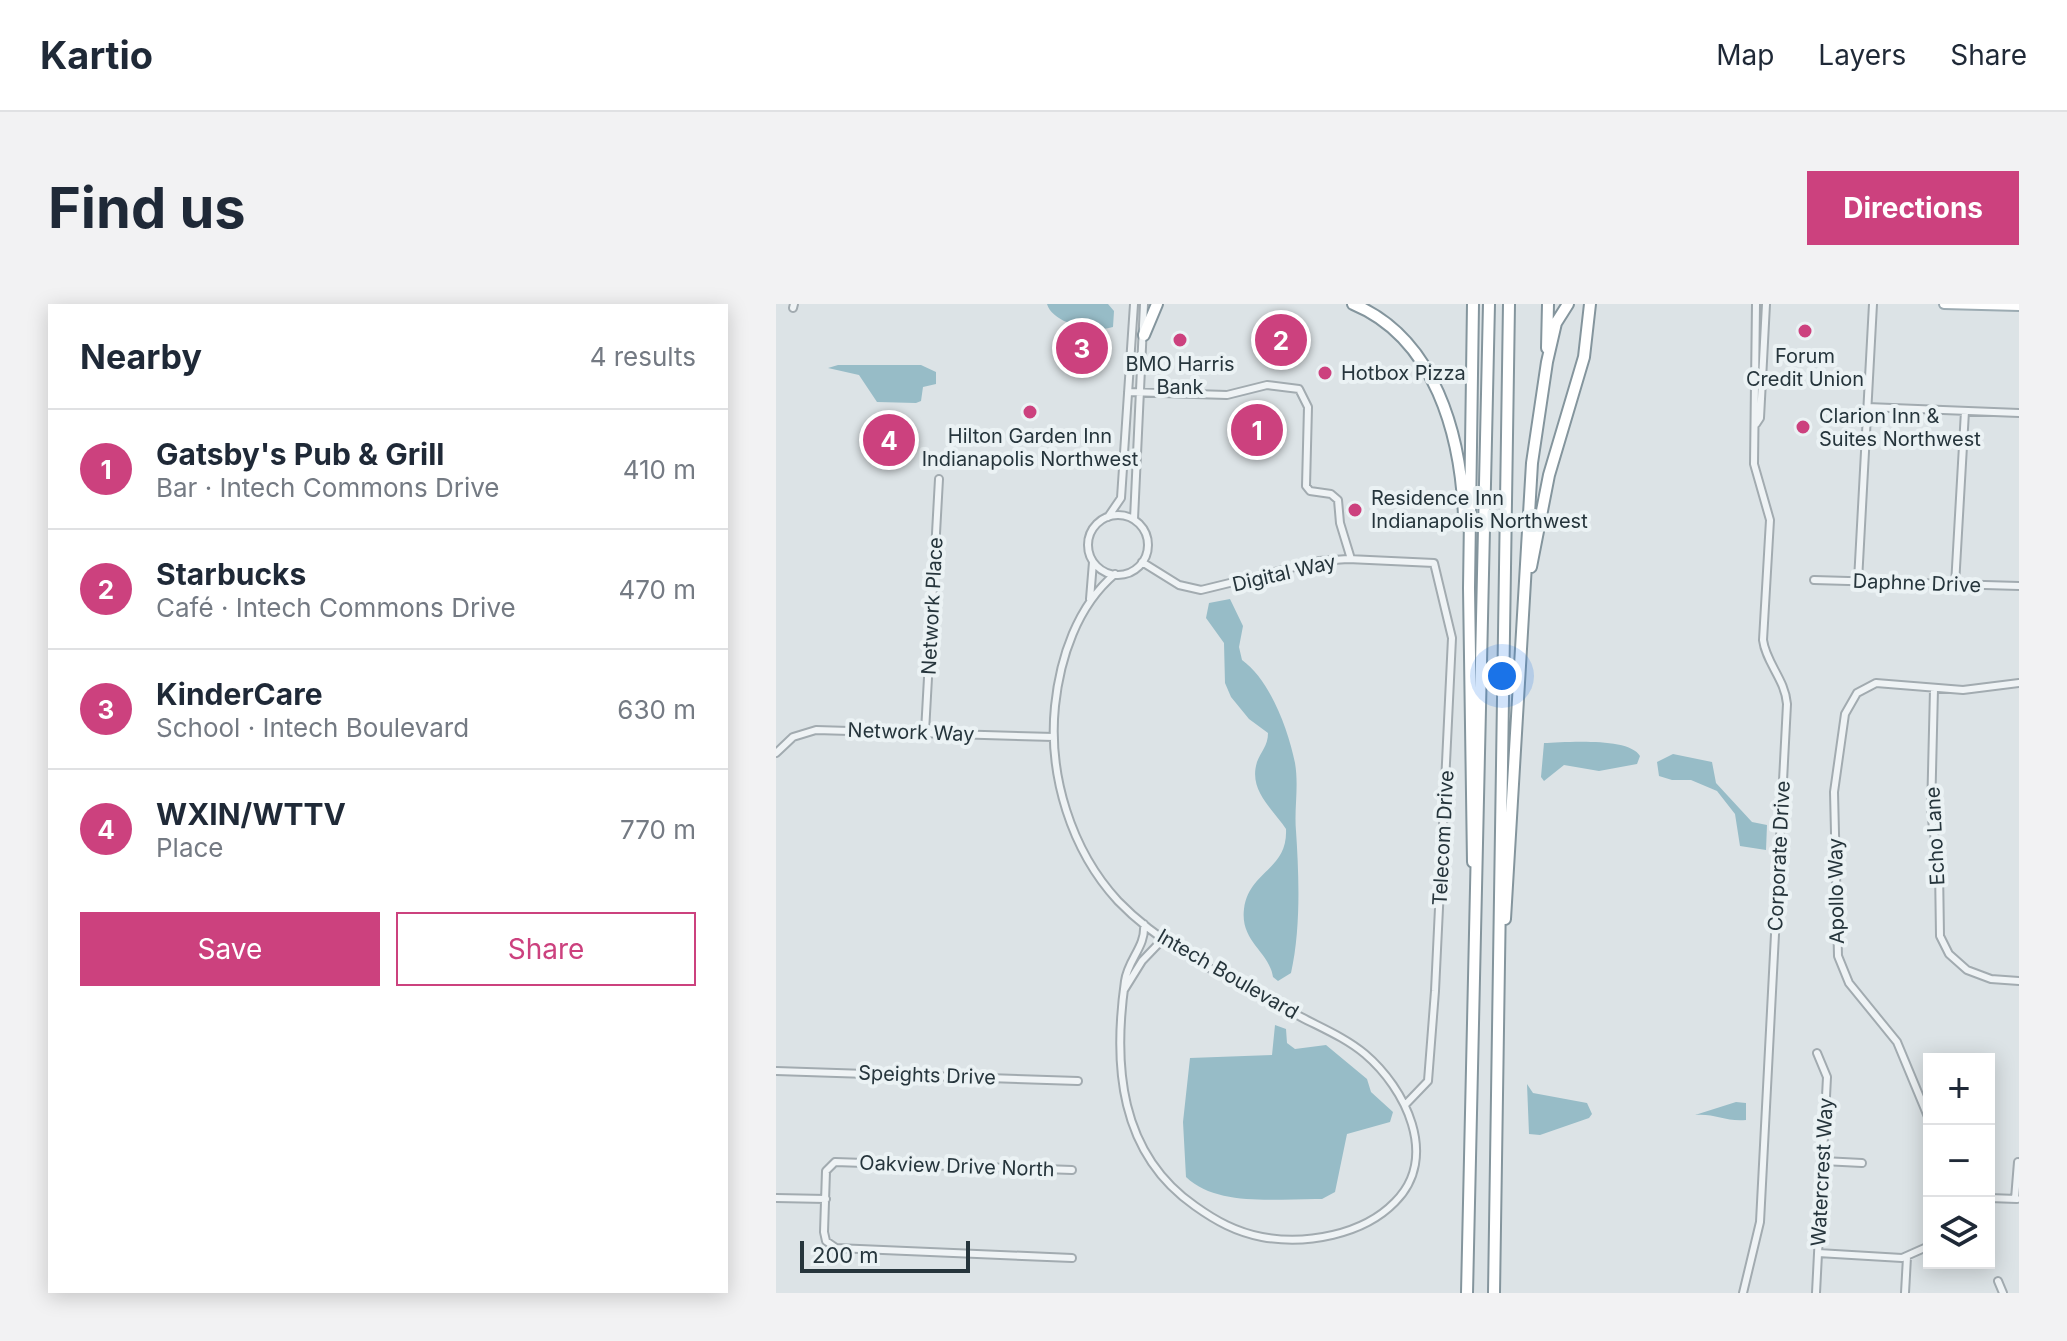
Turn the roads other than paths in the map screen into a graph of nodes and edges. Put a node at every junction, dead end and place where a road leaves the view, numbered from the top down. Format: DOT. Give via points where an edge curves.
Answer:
graph roads {
  1 [pos="1134,304"];
  2 [pos="1144,304"];
  3 [pos="1157,304"];
  4 [pos="1339,304"];
  5 [pos="1353,304"];
  6 [pos="1473,304"];
  7 [pos="1489,304"];
  8 [pos="1509,304"];
  9 [pos="1548,304"];
  10 [pos="1568,304"];
  11 [pos="1756,304"];
  12 [pos="1766,304"];
  13 [pos="1873,304"];
  14 [pos="1944,304"];
  15 [pos="1590,306"];
  16 [pos="2019,306"];
  17 [pos="1396,333"];
  18 [pos="1144,335"];
  19 [pos="1547,362"];
  20 [pos="1128,392"];
  21 [pos="1139,393"];
  22 [pos="1867,407"];
  23 [pos="1965,411"];
  24 [pos="2019,413"];
  25 [pos="1756,424"];
  26 [pos="939,479"];
  27 [pos="1108,517"];
  28 [pos="1134,519"];
  29 [pos="1351,559"];
  30 [pos="1093,560"];
  31 [pos="1142,562"];
  32 [pos="1434,563"];
  33 [pos="1115,574"];
  34 [pos="1814,580"];
  35 [pos="1858,581"];
  36 [pos="1955,585"];
  37 [pos="2019,586"];
  38 [pos="1469,588"];
  39 [pos="1526,598"];
  40 [pos="1090,599"];
  41 [pos="2019,683"];
  42 [pos="1934,689"];
  43 [pos="925,732"];
  44 [pos="1054,737"];
  45 [pos="776,753"];
  46 [pos="1476,878"];
  47 [pos="1144,924"];
  48 [pos="1163,939"];
  49 [pos="1501,943"];
  50 [pos="2019,981"];
  51 [pos="1124,990"];
  52 [pos="1817,1053"];
  53 [pos="776,1071"];
  54 [pos="1078,1081"];
  55 [pos="1405,1105"];
  56 [pos="1923,1105"];
  57 [pos="1823,1161"];
  58 [pos="2018,1162"];
  59 [pos="1862,1163"];
  60 [pos="1072,1170"];
  61 [pos="776,1198"];
  62 [pos="1995,1198"];
  63 [pos="826,1199"];
  64 [pos="2017,1199"];
  65 [pos="1923,1249"];
  66 [pos="1818,1253"];
  67 [pos="1907,1257"];
  68 [pos="1072,1258"];
  69 [pos="1998,1281"];
  70 [pos="1467,1293"];
  71 [pos="1494,1293"];
  72 [pos="1743,1293"];
  73 [pos="1816,1293"];
  74 [pos="1905,1293"];
  75 [pos="2003,1293"];
  1 -- 20 [label="street"];
  2 -- 18 [label="street"];
  3 -- 18 [label="highway"];
  4 -- 17 [label="highway"];
  5 -- 17 [label="highway"];
  6 -- 38 [label="highway"];
  7 -- 46 [label="highway"];
  8 -- 49 [label="highway"];
  9 -- 19 [label="highway"];
  10 -- 19 [label="highway" via="1559,317"];
  11 -- 25 [label="street, Corporate Drive"];
  12 -- 25 [label="street, Corporate Drive"];
  13 -- 22 [label="street"];
  14 -- 16 [label="main road"];
  15 -- 39 [label="highway" via="1586,348 1549,475"];
  17 -- 38 [label="highway" via="1430,376 1451,426 1459,459"];
  18 -- 21 [label="street"];
  19 -- 39 [label="highway" via="1530,482"];
  20 -- 21 [label="street"];
  20 -- 27 [label="street" via="1121,498"];
  21 -- 28 [label="street"];
  21 -- 29 [label="street" via="1227,395 1267,385 1299,389 1308,407 1306,486 1338,500"];
  22 -- 23 [label="street"];
  22 -- 35 [label="street"];
  23 -- 24 [label="street"];
  23 -- 36 [label="street"];
  25 -- 72 [label="street, Corporate Drive" via="1754,464 1770,520 1763,644 1784,685 1787,706 1760,1222"];
  26 -- 43 [label="street, Network Place"];
  27 -- 28 [label="street"];
  27 -- 30 [label="street" via="1090,534"];
  28 -- 31 [label="street" via="1147,538"];
  29 -- 31 [label="street, Digital Way" via="1300,565 1201,590 1179,585"];
  29 -- 32 [label="street, Digital Way"];
  30 -- 33 [label="street"];
  30 -- 40 [label="street, Intech Boulevard"];
  31 -- 33 [label="street"];
  32 -- 55 [label="street, Telecom Drive" via="1452,638 1435,991 1428,1081"];
  33 -- 40 [label="street, Intech Boulevard"];
  34 -- 35 [label="street, Daphne Drive"];
  35 -- 36 [label="street, Daphne Drive"];
  36 -- 37 [label="street, Daphne Drive"];
  38 -- 46 [label="highway" via="1470,841"];
  39 -- 49 [label="highway"];
  40 -- 44 [label="street, Intech Boulevard" via="1063,662"];
  41 -- 42 [label="street"];
  42 -- 50 [label="street, Echo Lane" via="1930,805 1939,868 1940,934 1949,954 1967,970"];
  42 -- 56 [label="street, Apollo Way" via="1884,683 1859,691 1846,711 1835,787 1837,952 1849,983 1897,1042"];
  43 -- 44 [label="street, Network Way"];
  43 -- 45 [label="street, Network Way" via="814,730 793,737"];
  44 -- 47 [label="street, Intech Boulevard" via="1060,785 1076,834 1108,888"];
  46 -- 70 [label="highway"];
  47 -- 48 [label="street, Intech Boulevard"];
  47 -- 51 [label="street" via="1144,941 1128,969"];
  48 -- 51 [label="street"];
  48 -- 55 [label="street, Intech Boulevard" via="1356,1048 1383,1072"];
  49 -- 71 [label="highway"];
  51 -- 55 [label="street, Intech Boulevard" via="1121,1079 1138,1142 1180,1196 1231,1228 1268,1238 1320,1237 1361,1225 1396,1202 1416,1166"];
  52 -- 57 [label="street, Watercrest Way" via="1827,1077"];
  53 -- 54 [label="street, Speights Drive"];
  57 -- 59 [label="street"];
  57 -- 66 [label="street, Watercrest Way"];
  58 -- 64 [label="street"];
  60 -- 63 [label="street, Oakview Drive North" via="835,1162 827,1168"];
  61 -- 63 [label="street"];
  62 -- 64 [label="street"];
  63 -- 68 [label="street" via="825,1236 836,1248"];
  65 -- 67 [label="street"];
  66 -- 67 [label="street"];
  66 -- 73 [label="street, Watercrest Way"];
  67 -- 74 [label="street"];
  69 -- 75 [label="street"];
}
